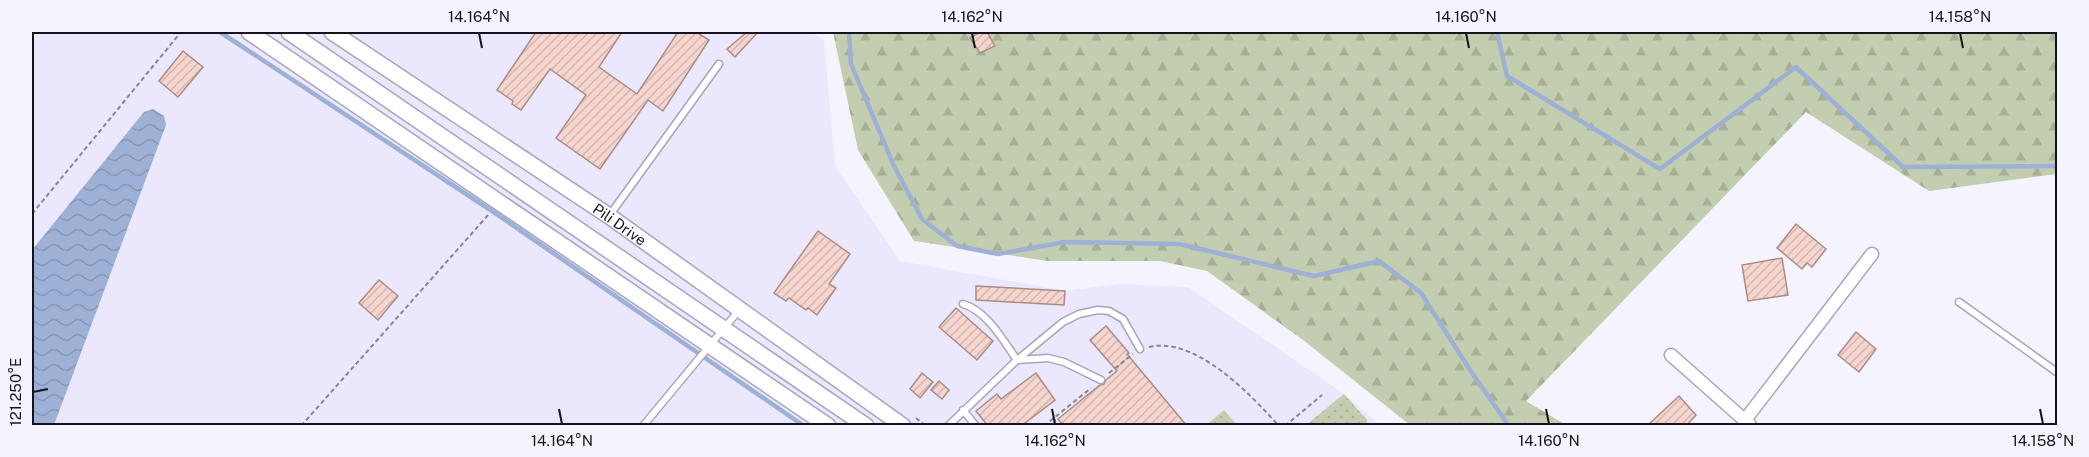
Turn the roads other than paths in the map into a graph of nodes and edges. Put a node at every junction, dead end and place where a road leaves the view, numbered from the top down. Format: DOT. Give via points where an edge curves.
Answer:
graph roads {
  1 [pos="249,32"];
  2 [pos="289,32"];
  3 [pos="332,32"];
  4 [pos="719,64"];
  5 [pos="609,216"];
  6 [pos="1872,254"];
  7 [pos="1959,302"];
  8 [pos="963,304"];
  9 [pos="740,308"];
  10 [pos="725,328"];
  11 [pos="708,349"];
  12 [pos="1140,349"];
  13 [pos="1671,355"];
  14 [pos="1017,360"];
  15 [pos="2058,373"];
  16 [pos="1101,380"];
  17 [pos="813,389"];
  18 [pos="799,406"];
  19 [pos="963,410"];
  20 [pos="1748,423"];
  21 [pos="643,426"];
  22 [pos="828,426"];
  23 [pos="866,426"];
  24 [pos="903,426"];
  25 [pos="948,426"];
  26 [pos="976,426"];
  1 -- 11 [label="street"];
  2 -- 10 [label="street"];
  3 -- 5 [label="street, Pili Drive"];
  4 -- 5 [label="lane"];
  5 -- 9 [label="street, Pili Drive"];
  6 -- 20 [label="street"];
  7 -- 15 [label="lane"];
  8 -- 14 [label="lane" via="995,328"];
  9 -- 10 [label="lane"];
  9 -- 24 [label="street, Pili Drive"];
  10 -- 11 [label="lane"];
  10 -- 17 [label="street"];
  11 -- 18 [label="street"];
  11 -- 21 [label="lane"];
  12 -- 14 [label="lane" via="1123,319 1098,310 1063,322"];
  13 -- 20 [label="street"];
  14 -- 16 [label="lane" via="1048,358"];
  14 -- 19 [label="lane"];
  17 -- 18 [label="lane"];
  17 -- 23 [label="street"];
  18 -- 22 [label="street"];
  19 -- 25 [label="lane"];
  19 -- 26 [label="lane"];
}
